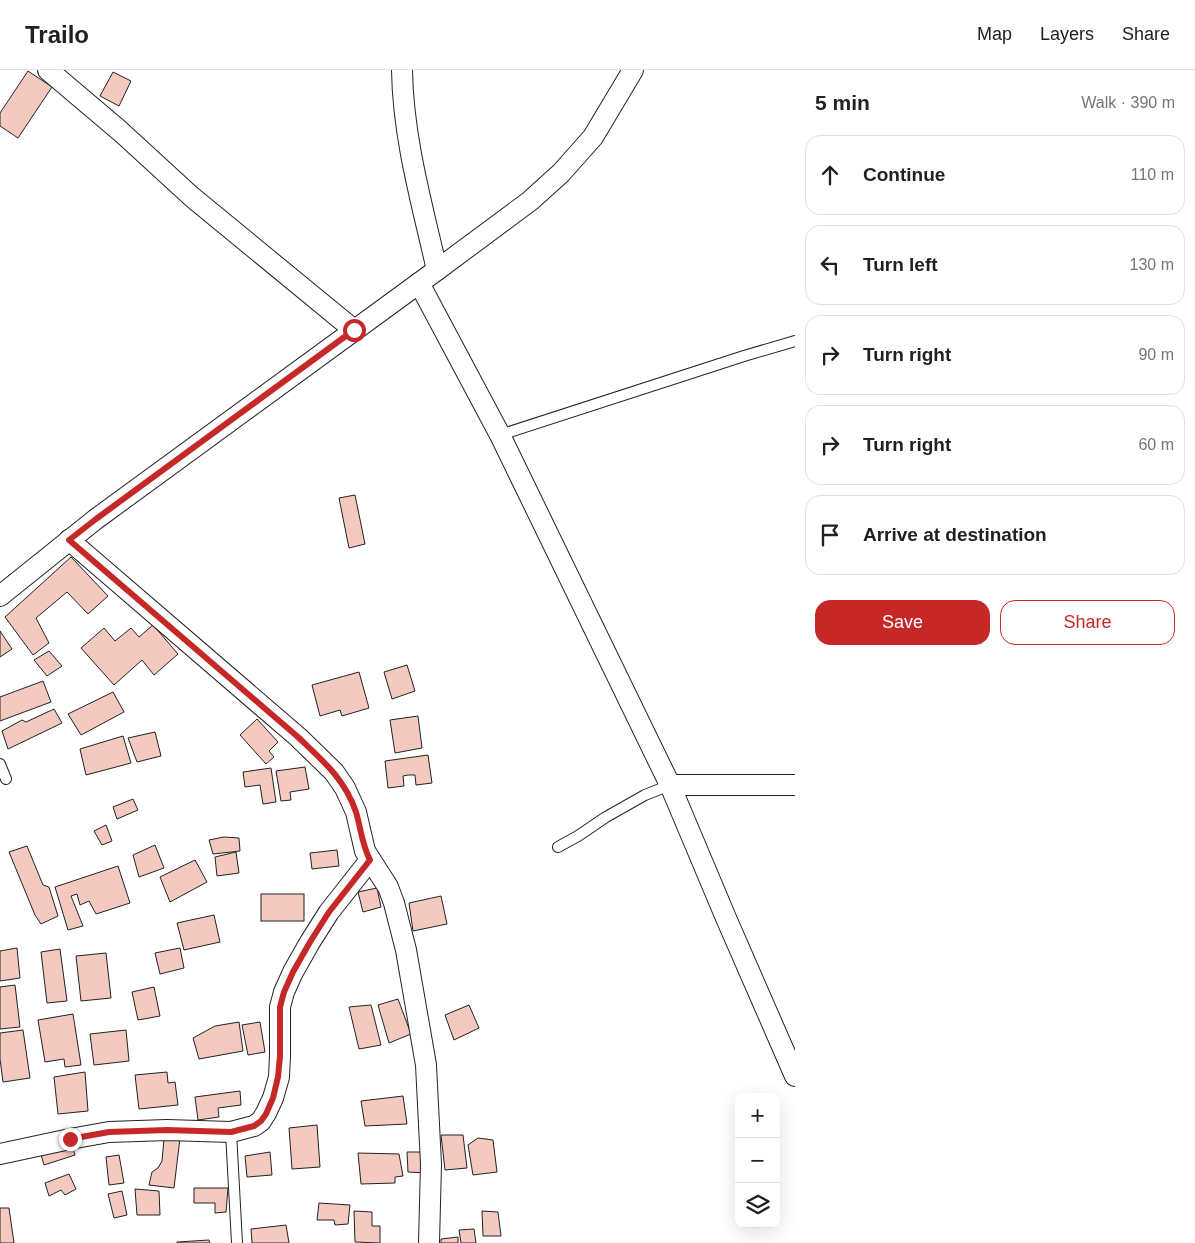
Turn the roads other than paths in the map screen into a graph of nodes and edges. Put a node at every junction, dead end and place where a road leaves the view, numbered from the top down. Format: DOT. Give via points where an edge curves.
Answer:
graph roads {
  1 [pos="48,70"];
  2 [pos="402,70"];
  3 [pos="633,70"];
  4 [pos="437,270"];
  5 [pos="418,284"];
  6 [pos="354,330"];
  7 [pos="795,341"];
  8 [pos="500,435"];
  9 [pos="69,540"];
  10 [pos="0,596"];
  11 [pos="0,764"];
  12 [pos="6,779"];
  13 [pos="670,785"];
  14 [pos="795,785"];
  15 [pos="558,847"];
  16 [pos="370,860"];
  17 [pos="795,1076"];
  18 [pos="231,1132"];
  19 [pos="0,1154"];
  20 [pos="237,1243"];
  21 [pos="429,1243"];
  1 -- 6 [label="street" via="192,197"];
  2 -- 4 [label="street" via="413,168"];
  3 -- 4 [label="street" via="593,137 561,173 530,201"];
  4 -- 5 [label="street"];
  5 -- 6 [label="street"];
  5 -- 8 [label="street"];
  6 -- 9 [label="street"];
  7 -- 8 [label="lane"];
  8 -- 13 [label="street"];
  9 -- 10 [label="street"];
  9 -- 16 [label="street" via="298,737 334,772 356,812"];
  11 -- 12 [label="lane"];
  13 -- 14 [label="street"];
  13 -- 15 [label="lane" via="645,795"];
  13 -- 17 [label="street"];
  16 -- 18 [label="street" via="329,912 284,992 280,1007 278,1077 266,1114 254,1126"];
  16 -- 21 [label="street" via="388,887 401,931 426,1065 431,1164"];
  18 -- 19 [label="street" via="109,1132"];
  18 -- 20 [label="lane"];
}
